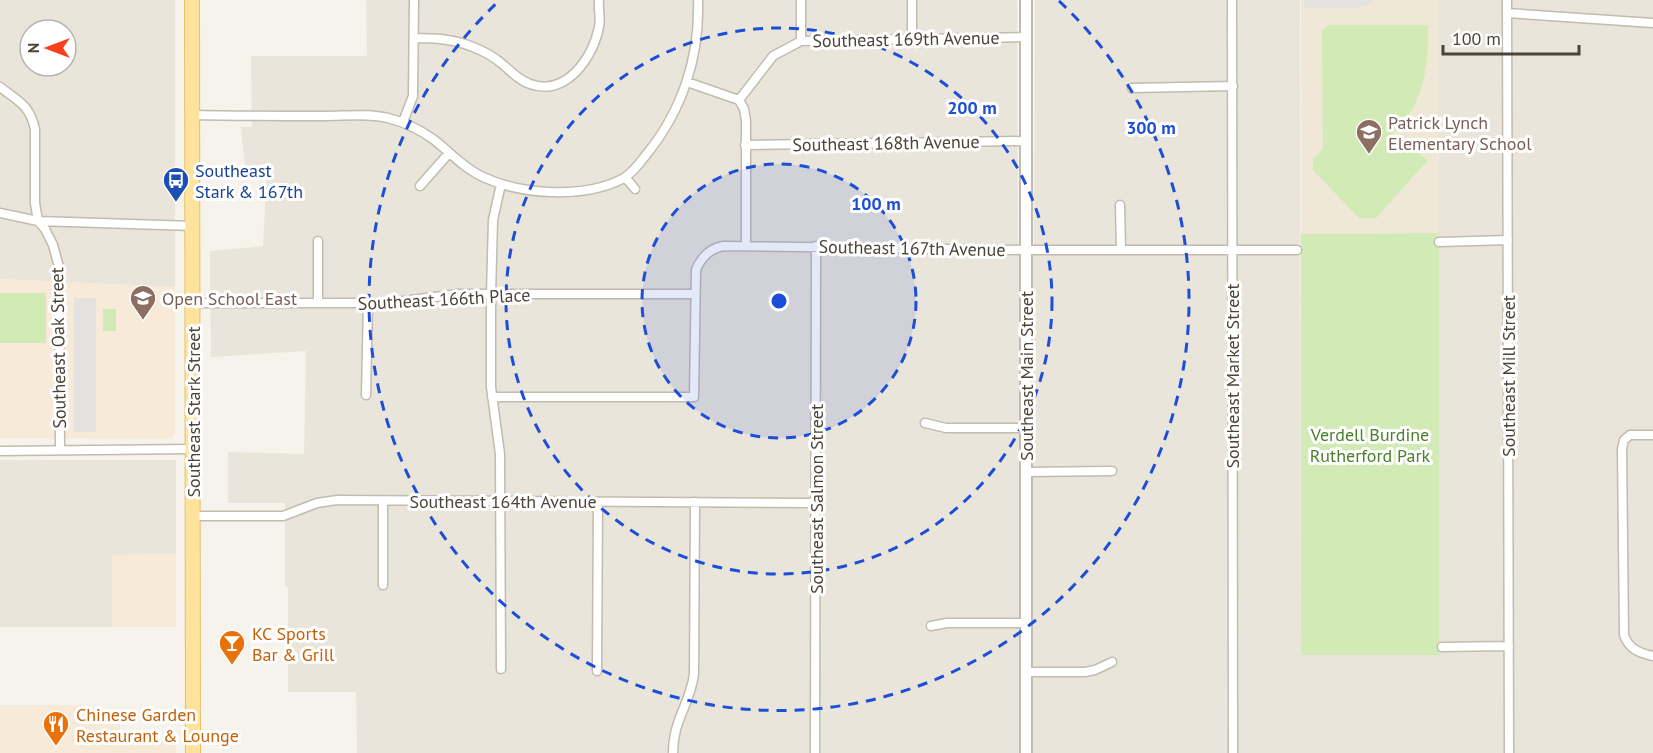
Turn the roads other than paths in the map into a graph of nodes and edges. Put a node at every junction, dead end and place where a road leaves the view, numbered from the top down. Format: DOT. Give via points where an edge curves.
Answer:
graph roads {
  1 [pos="192,0"];
  2 [pos="414,0"];
  3 [pos="599,0"];
  4 [pos="698,0"];
  5 [pos="801,0"];
  6 [pos="912,0"];
  7 [pos="1026,0"];
  8 [pos="1232,0"];
  9 [pos="1507,0"];
  10 [pos="1507,13"];
  11 [pos="1653,23"];
  12 [pos="1026,37"];
  13 [pos="414,38"];
  14 [pos="912,38"];
  15 [pos="801,41"];
  16 [pos="687,82"];
  17 [pos="1233,86"];
  18 [pos="0,87"];
  19 [pos="1132,88"];
  20 [pos="739,100"];
  21 [pos="193,115"];
  22 [pos="404,122"];
  23 [pos="1026,141"];
  24 [pos="746,145"];
  25 [pos="449,153"];
  26 [pos="625,177"];
  27 [pos="501,184"];
  28 [pos="420,186"];
  29 [pos="635,189"];
  30 [pos="1120,205"];
  31 [pos="0,213"];
  32 [pos="38,221"];
  33 [pos="193,226"];
  34 [pos="1508,240"];
  35 [pos="318,241"];
  36 [pos="1439,242"];
  37 [pos="746,245"];
  38 [pos="816,246"];
  39 [pos="1121,249"];
  40 [pos="1232,249"];
  41 [pos="1026,250"];
  42 [pos="1297,250"];
  43 [pos="491,294"];
  44 [pos="694,294"];
  45 [pos="193,303"];
  46 [pos="318,303"];
  47 [pos="368,303"];
  48 [pos="366,395"];
  49 [pos="492,397"];
  50 [pos="925,423"];
  51 [pos="1026,428"];
  52 [pos="1653,435"];
  53 [pos="192,449"];
  54 [pos="60,450"];
  55 [pos="0,451"];
  56 [pos="1112,471"];
  57 [pos="1026,472"];
  58 [pos="383,501"];
  59 [pos="501,501"];
  60 [pos="598,502"];
  61 [pos="695,502"];
  62 [pos="816,503"];
  63 [pos="193,516"];
  64 [pos="383,585"];
  65 [pos="1026,623"];
  66 [pos="931,626"];
  67 [pos="1509,646"];
  68 [pos="1442,647"];
  69 [pos="1653,656"];
  70 [pos="1112,662"];
  71 [pos="501,669"];
  72 [pos="597,671"];
  73 [pos="1026,672"];
  74 [pos="193,753"];
  75 [pos="673,753"];
  76 [pos="815,753"];
  77 [pos="1026,753"];
  78 [pos="1233,753"];
  79 [pos="1509,753"];
  1 -- 21 [label="main road, Southeast Stark Street"];
  2 -- 13 [label="street"];
  3 -- 13 [label="street" via="599,28 590,52 567,80 551,86 530,84 516,77 472,46"];
  4 -- 16 [label="street" via="698,32"];
  5 -- 15 [label="street"];
  6 -- 14 [label="street"];
  7 -- 12 [label="street, Southeast Main Street"];
  8 -- 17 [label="street, Southeast Market Street"];
  9 -- 10 [label="street, Southeast Mill Street"];
  10 -- 11 [label="street"];
  10 -- 34 [label="street, Southeast Mill Street"];
  12 -- 14 [label="street, Southeast 169th Avenue"];
  12 -- 23 [label="street, Southeast Main Street"];
  13 -- 22 [label="street" via="412,96"];
  14 -- 15 [label="street, Southeast 169th Avenue"];
  15 -- 20 [label="street, Southeast 169th Avenue" via="773,56"];
  16 -- 20 [label="street"];
  16 -- 26 [label="street" via="659,138"];
  17 -- 19 [label="street"];
  17 -- 40 [label="street, Southeast Market Street"];
  18 -- 32 [label="street, Southeast Oak Street" via="24,104 32,118"];
  20 -- 24 [label="street" via="744,109"];
  21 -- 22 [label="street" via="377,116"];
  21 -- 33 [label="main road, Southeast Stark Street"];
  22 -- 25 [label="street" via="421,130"];
  23 -- 24 [label="street, Southeast 168th Avenue"];
  23 -- 41 [label="street, Southeast Main Street"];
  24 -- 37 [label="street"];
  25 -- 27 [label="street" via="481,176"];
  25 -- 28 [label="street"];
  26 -- 27 [label="street" via="583,190 534,191"];
  26 -- 29 [label="street"];
  27 -- 43 [label="street" via="493,220"];
  30 -- 39 [label="street"];
  31 -- 32 [label="street"];
  32 -- 33 [label="street"];
  32 -- 54 [label="street, Southeast Oak Street" via="53,245 59,267"];
  33 -- 45 [label="main road, Southeast Stark Street"];
  34 -- 36 [label="street"];
  34 -- 67 [label="street, Southeast Mill Street"];
  35 -- 46 [label="street"];
  37 -- 38 [label="street, Southeast 167th Avenue"];
  37 -- 44 [label="street, Southeast 167th Avenue" via="716,247 705,254 696,270"];
  38 -- 41 [label="street, Southeast 167th Avenue"];
  38 -- 62 [label="street, Southeast Salmon Street"];
  39 -- 40 [label="street, Southeast 167th Avenue"];
  39 -- 41 [label="street, Southeast 167th Avenue"];
  40 -- 42 [label="street, Southeast 167th Avenue"];
  40 -- 78 [label="street, Southeast Market Street"];
  41 -- 51 [label="street, Southeast Main Street"];
  43 -- 44 [label="street, Southeast 166th Place"];
  43 -- 47 [label="street, Southeast 166th Place"];
  43 -- 49 [label="street"];
  44 -- 49 [label="street" via="694,397"];
  45 -- 46 [label="street, Southeast 166th Place"];
  45 -- 53 [label="main road, Southeast Stark Street"];
  46 -- 47 [label="street, Southeast 166th Place"];
  47 -- 48 [label="street"];
  49 -- 59 [label="street" via="500,440"];
  50 -- 51 [label="street" via="946,428"];
  51 -- 57 [label="street, Southeast Main Street"];
  52 -- 69 [label="street" via="1629,435 1622,449 1624,635 1627,645"];
  53 -- 54 [label="street"];
  53 -- 63 [label="main road, Southeast Stark Street"];
  54 -- 55 [label="street"];
  56 -- 57 [label="street"];
  57 -- 65 [label="street, Southeast Main Street"];
  58 -- 59 [label="street, Southeast 164th Avenue"];
  58 -- 63 [label="street, Southeast 164th Avenue" via="327,501 283,516"];
  58 -- 64 [label="street"];
  59 -- 60 [label="street, Southeast 164th Avenue"];
  59 -- 71 [label="street"];
  60 -- 61 [label="street, Southeast 164th Avenue"];
  60 -- 72 [label="street"];
  61 -- 62 [label="street, Southeast 164th Avenue"];
  61 -- 75 [label="street" via="694,674 691,692 676,725"];
  62 -- 76 [label="street, Southeast Salmon Street"];
  63 -- 74 [label="main road, Southeast Stark Street"];
  65 -- 66 [label="street"];
  65 -- 73 [label="street, Southeast Main Street"];
  67 -- 68 [label="street"];
  67 -- 79 [label="street, Southeast Mill Street"];
  70 -- 73 [label="street" via="1085,672"];
  73 -- 77 [label="street, Southeast Main Street"];
}
